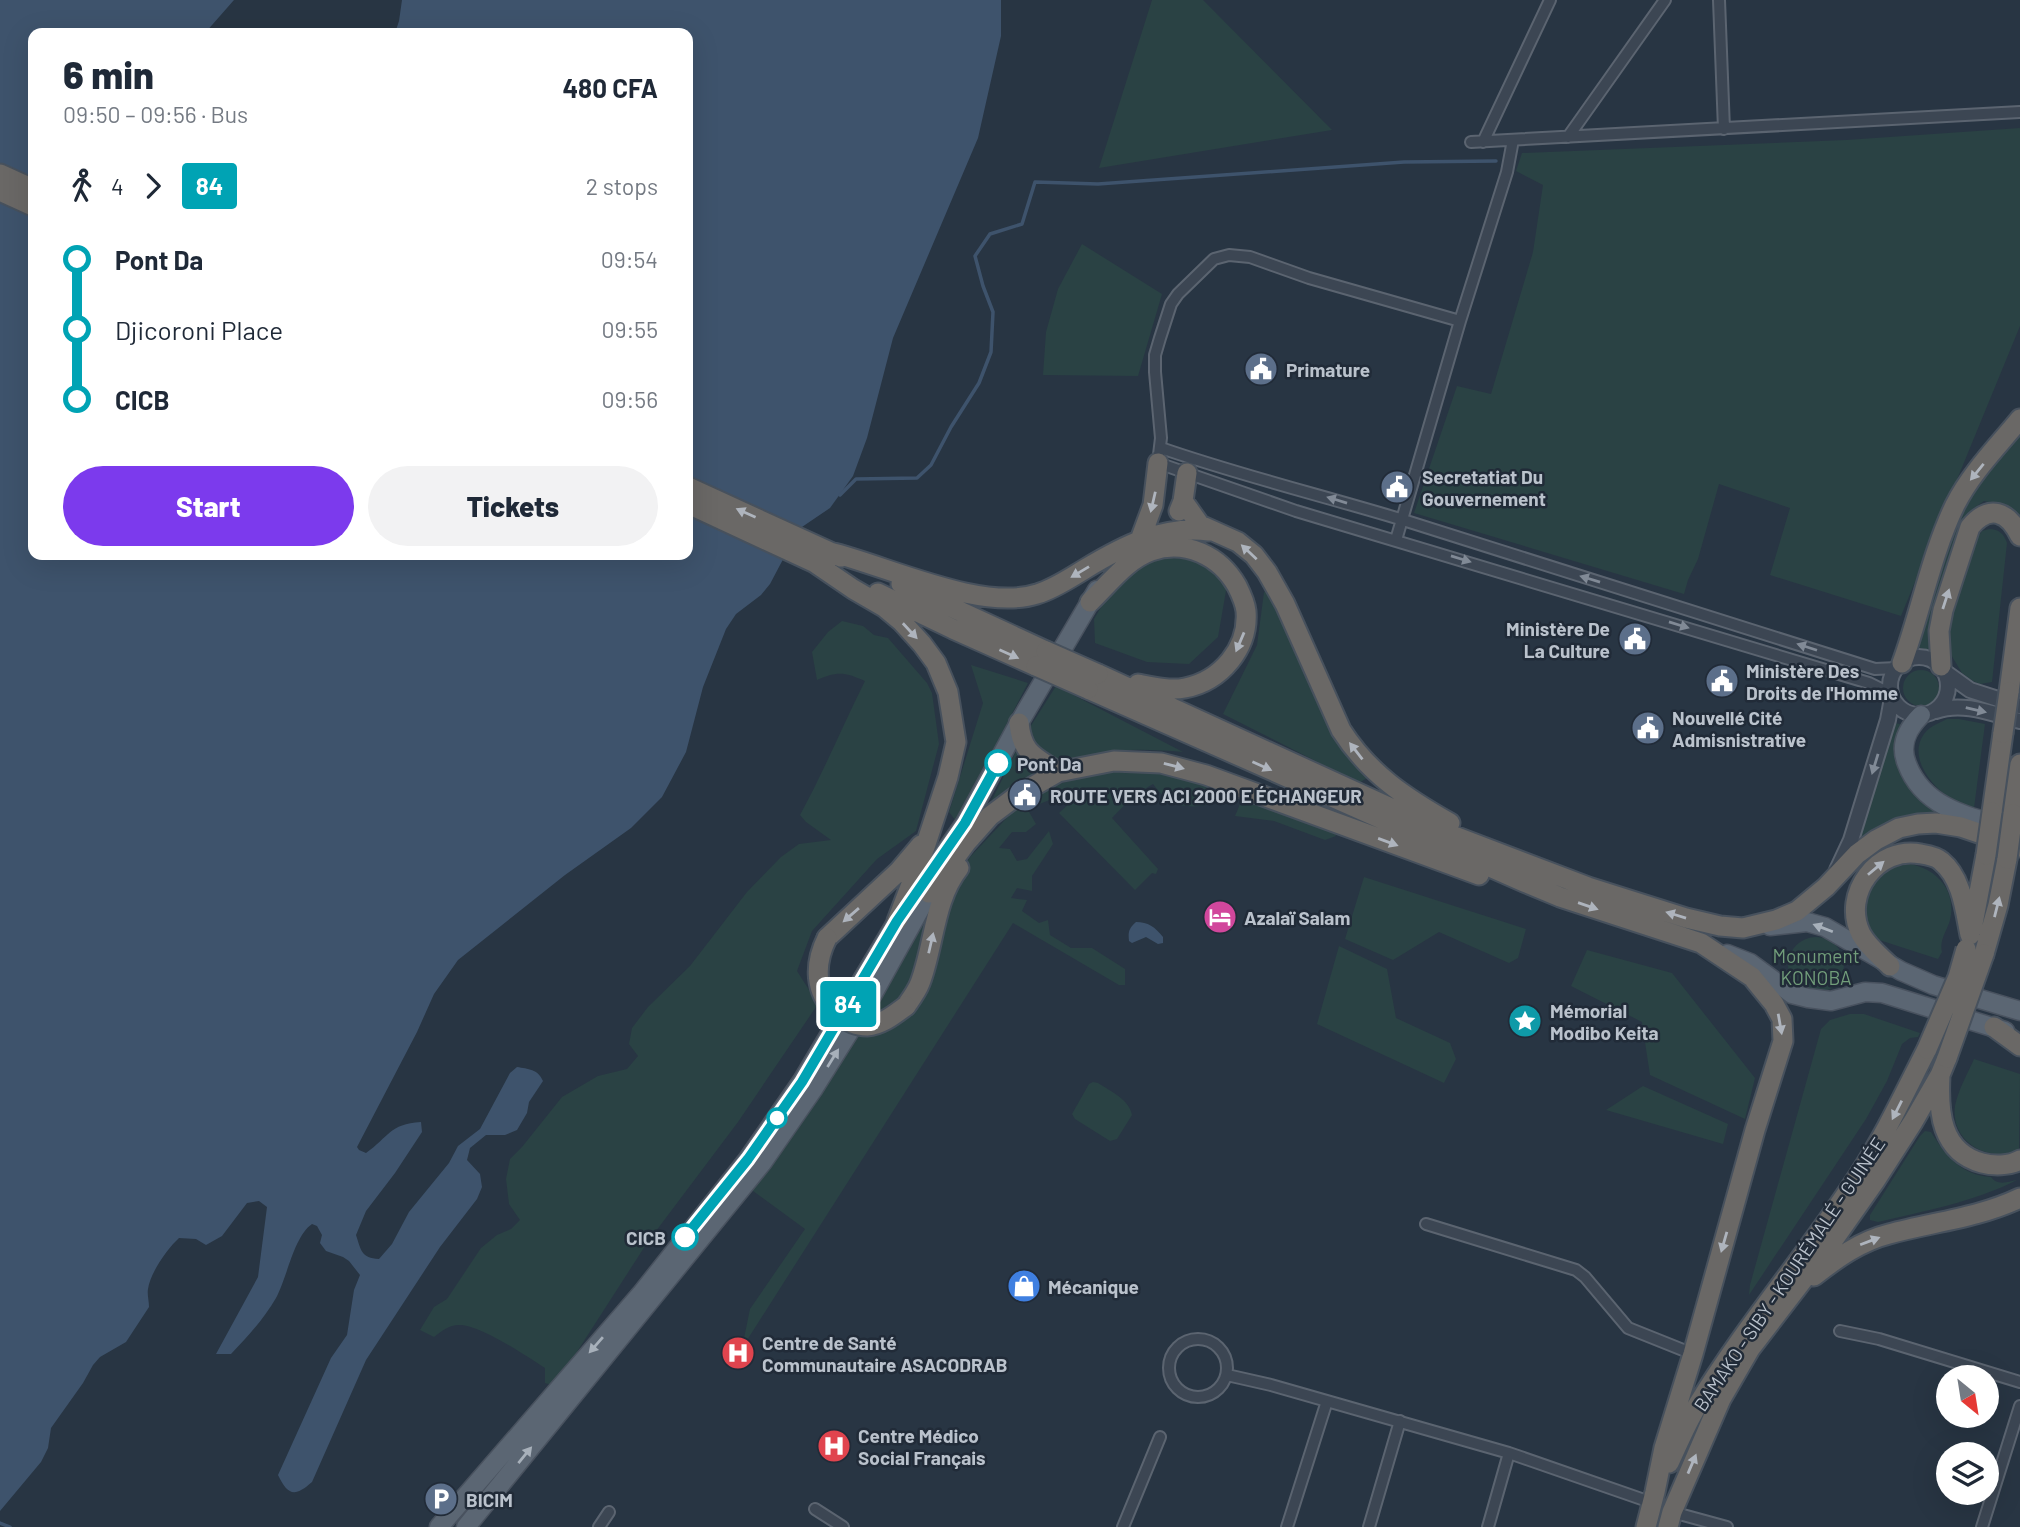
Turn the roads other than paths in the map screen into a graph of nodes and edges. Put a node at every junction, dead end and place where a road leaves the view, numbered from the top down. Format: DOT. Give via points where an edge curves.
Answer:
graph roads {
  1 [pos="1550,0"];
  2 [pos="1665,0"];
  3 [pos="1719,0"];
  4 [pos="2020,112"];
  5 [pos="1724,129"];
  6 [pos="1568,137"];
  7 [pos="1513,140"];
  8 [pos="1471,142"];
  9 [pos="1483,142"];
  10 [pos="0,174"];
  11 [pos="28,187"];
  12 [pos="0,191"];
  13 [pos="28,204"];
  14 [pos="1460,321"];
  15 [pos="2020,419"];
  16 [pos="1160,455"];
  17 [pos="1189,466"];
  18 [pos="693,490"];
  19 [pos="1183,501"];
  20 [pos="693,506"];
  21 [pos="1402,520"];
  22 [pos="1169,531"];
  23 [pos="1210,531"];
  24 [pos="2020,536"];
  25 [pos="1140,540"];
  26 [pos="1396,540"];
  27 [pos="800,546"];
  28 [pos="822,557"];
  29 [pos="1090,602"];
  30 [pos="2020,608"];
  31 [pos="1899,665"];
  32 [pos="1943,669"];
  33 [pos="1096,680"];
  34 [pos="1892,696"];
  35 [pos="2014,699"];
  36 [pos="1926,714"];
  37 [pos="2020,721"];
  38 [pos="1019,723"];
  39 [pos="1132,762"];
  40 [pos="2020,764"];
  41 [pos="1058,772"];
  42 [pos="2016,823"];
  43 [pos="931,830"];
  44 [pos="953,843"];
  45 [pos="2013,853"];
  46 [pos="1513,858"];
  47 [pos="1524,882"];
  48 [pos="1828,884"];
  49 [pos="929,892"];
  50 [pos="897,921"];
  51 [pos="1743,928"];
  52 [pos="1701,943"];
  53 [pos="1973,946"];
  54 [pos="1890,966"];
  55 [pos="2020,1012"];
  56 [pos="1994,1027"];
  57 [pos="2020,1035"];
  58 [pos="2020,1045"];
  59 [pos="1943,1067"];
  60 [pos="2020,1160"];
  61 [pos="2020,1199"];
  62 [pos="2020,1210"];
  63 [pos="1970,1217"];
  64 [pos="1426,1224"];
  65 [pos="1793,1291"];
  66 [pos="1840,1331"];
  67 [pos="1693,1354"];
  68 [pos="1227,1375"];
  69 [pos="2020,1382"];
  70 [pos="1327,1401"];
  71 [pos="2020,1406"];
  72 [pos="1400,1422"];
  73 [pos="1160,1437"];
  74 [pos="1509,1453"];
  75 [pos="1654,1498"];
  76 [pos="815,1509"];
  77 [pos="609,1512"];
  78 [pos="1670,1519"];
  79 [pos="439,1527"];
  80 [pos="466,1527"];
  81 [pos="599,1527"];
  82 [pos="843,1527"];
  83 [pos="1123,1527"];
  84 [pos="1287,1527"];
  85 [pos="1369,1527"];
  86 [pos="1488,1527"];
  87 [pos="1646,1527"];
  88 [pos="1727,1527"];
  89 [pos="1982,1527"];
  1 -- 9 [label="street"];
  2 -- 6 [label="street"];
  3 -- 5 [label="street"];
  4 -- 5 [label="street"];
  5 -- 6 [label="street"];
  6 -- 7 [label="street"];
  7 -- 9 [label="street"];
  7 -- 14 [label="street"];
  8 -- 9 [label="street"];
  10 -- 11 [label="highway"];
  12 -- 13 [label="highway"];
  14 -- 16 [label="street" via="1250,257 1214,259 1171,304 1155,355"];
  14 -- 21 [label="street"];
  15 -- 31 [label="highway, one-way" via="1955,505"];
  16 -- 17 [label="street"];
  16 -- 25 [label="highway, one-way" via="1153,505"];
  17 -- 19 [label="highway"];
  21 -- 17 [label="street, one-way"];
  17 -- 26 [label="street" via="1296,511"];
  27 -- 18 [label="highway, one-way"];
  19 -- 22 [label="highway"];
  19 -- 23 [label="highway"];
  20 -- 27 [label="highway"];
  21 -- 26 [label="street"];
  31 -- 21 [label="street, one-way" via="1875,669"];
  22 -- 23 [label="highway"];
  22 -- 25 [label="highway"];
  46 -- 23 [label="highway, one-way" via="1404,794 1367,765 1341,730 1267,572 1238,542"];
  32 -- 24 [label="highway, one-way" via="1939,631 1970,527 1987,513 2000,513"];
  25 -- 28 [label="highway, one-way" via="1058,585 1013,599 941,586 859,559"];
  25 -- 29 [label="main road" via="1112,569"];
  26 -- 34 [label="street, one-way" via="1870,683"];
  27 -- 28 [label="highway"];
  28 -- 33 [label="highway, bridge"];
  28 -- 43 [label="highway, one-way" via="853,589 902,622 936,663 948,692 956,742"];
  29 -- 33 [label="highway, one-way" via="1132,562 1151,551 1175,547 1201,552 1220,563 1233,579 1246,610 1245,633 1236,652 1223,670 1205,681 1185,688 1158,688"];
  29 -- 38 [label="main road"];
  30 -- 35 [label="highway, BAMAKO - SIBY - KOURÉMALÉ - GUINÉE"];
  31 -- 32 [label="street" via="1922,657"];
  31 -- 34 [label="street" via="1891,680"];
  32 -- 35 [label="street" via="1970,690"];
  32 -- 36 [label="street" via="1949,685 1946,698"];
  33 -- 46 [label="highway"];
  33 -- 47 [label="highway, one-way"];
  34 -- 36 [label="street" via="1901,709"];
  34 -- 48 [label="street, one-way" via="1851,840"];
  35 -- 53 [label="highway, BAMAKO - SIBY - KOURÉMALÉ - GUINÉE, bridge" via="2003,733"];
  36 -- 37 [label="street, one-way" via="1960,706"];
  36 -- 42 [label="main road" via="1911,725 1904,751 1924,793 1948,808"];
  38 -- 41 [label="highway" via="1025,747"];
  38 -- 44 [label="main road"];
  39 -- 41 [label="highway"];
  43 -- 39 [label="highway, one-way, bridge" via="899,872 827,938 820,951 820,990 846,1021 867,1026 888,1020 906,1006 920,984 955,873 1014,807 1047,785"];
  39 -- 47 [label="highway, one-way" via="1161,763 1206,775 1499,882"];
  40 -- 42 [label="highway, BAMAKO - SIBY - KOURÉMALÉ - GUINÉE"];
  41 -- 49 [label="highway" via="990,816"];
  42 -- 45 [label="highway, BAMAKO - SIBY - KOURÉMALÉ - GUINÉE, bridge"];
  43 -- 50 [label="highway"];
  44 -- 49 [label="main road"];
  44 -- 50 [label="main road"];
  45 -- 48 [label="highway" via="1961,827 1918,824 1876,839"];
  53 -- 45 [label="highway, BAMAKO - SIBY - KOURÉMALÉ - GUINÉE, one-way" via="1998,905"];
  51 -- 46 [label="highway, one-way" via="1686,918"];
  47 -- 52 [label="highway, one-way"];
  48 -- 51 [label="highway" via="1797,911"];
  80 -- 49 [label="main road, one-way" via="762,1163 873,994"];
  50 -- 79 [label="main road, one-way" via="802,1082 748,1159 640,1294"];
  54 -- 51 [label="main road, one-way" via="1842,936 1807,922"];
  52 -- 56 [label="main road" via="1750,963 1792,994 1831,1001 1865,992 1882,993"];
  52 -- 67 [label="highway, one-way" via="1752,977 1782,1019 1783,1041"];
  54 -- 53 [label="highway, one-way" via="1861,933 1856,902 1870,870 1901,853 1941,860 1963,898"];
  53 -- 59 [label="highway, BAMAKO - SIBY - KOURÉMALÉ - GUINÉE, bridge"];
  53 -- 75 [label="highway, BAMAKO - SIBY - KOURÉMALÉ - GUINÉE, one-way, bridge" via="1884,1135 1696,1408"];
  54 -- 55 [label="main road" via="1933,985"];
  56 -- 57 [label="main road"];
  56 -- 58 [label="highway"];
  59 -- 60 [label="highway" via="1941,1118 1957,1149 1970,1160 1991,1166"];
  59 -- 65 [label="highway, BAMAKO - SIBY - KOURÉMALÉ - GUINÉE" via="1875,1181"];
  61 -- 63 [label="highway"];
  62 -- 63 [label="highway"];
  65 -- 63 [label="highway, one-way" via="1857,1246 1887,1234"];
  64 -- 67 [label="street" via="1576,1270 1628,1328"];
  78 -- 65 [label="highway, BAMAKO - SIBY - KOURÉMALÉ - GUINÉE, one-way" via="1721,1399 1750,1349"];
  66 -- 69 [label="street"];
  67 -- 75 [label="highway"];
  68 -- 68 [label="street" via="1225,1356 1207,1340 1185,1341 1170,1358 1171,1381 1189,1396 1209,1396"];
  68 -- 70 [label="street"];
  70 -- 72 [label="street"];
  70 -- 84 [label="street"];
  71 -- 89 [label="street"];
  72 -- 74 [label="street"];
  72 -- 85 [label="street"];
  73 -- 83 [label="street"];
  74 -- 75 [label="street"];
  74 -- 86 [label="street"];
  75 -- 87 [label="highway"];
  76 -- 82 [label="street"];
  77 -- 81 [label="street"];
  78 -- 88 [label="street"];
}
